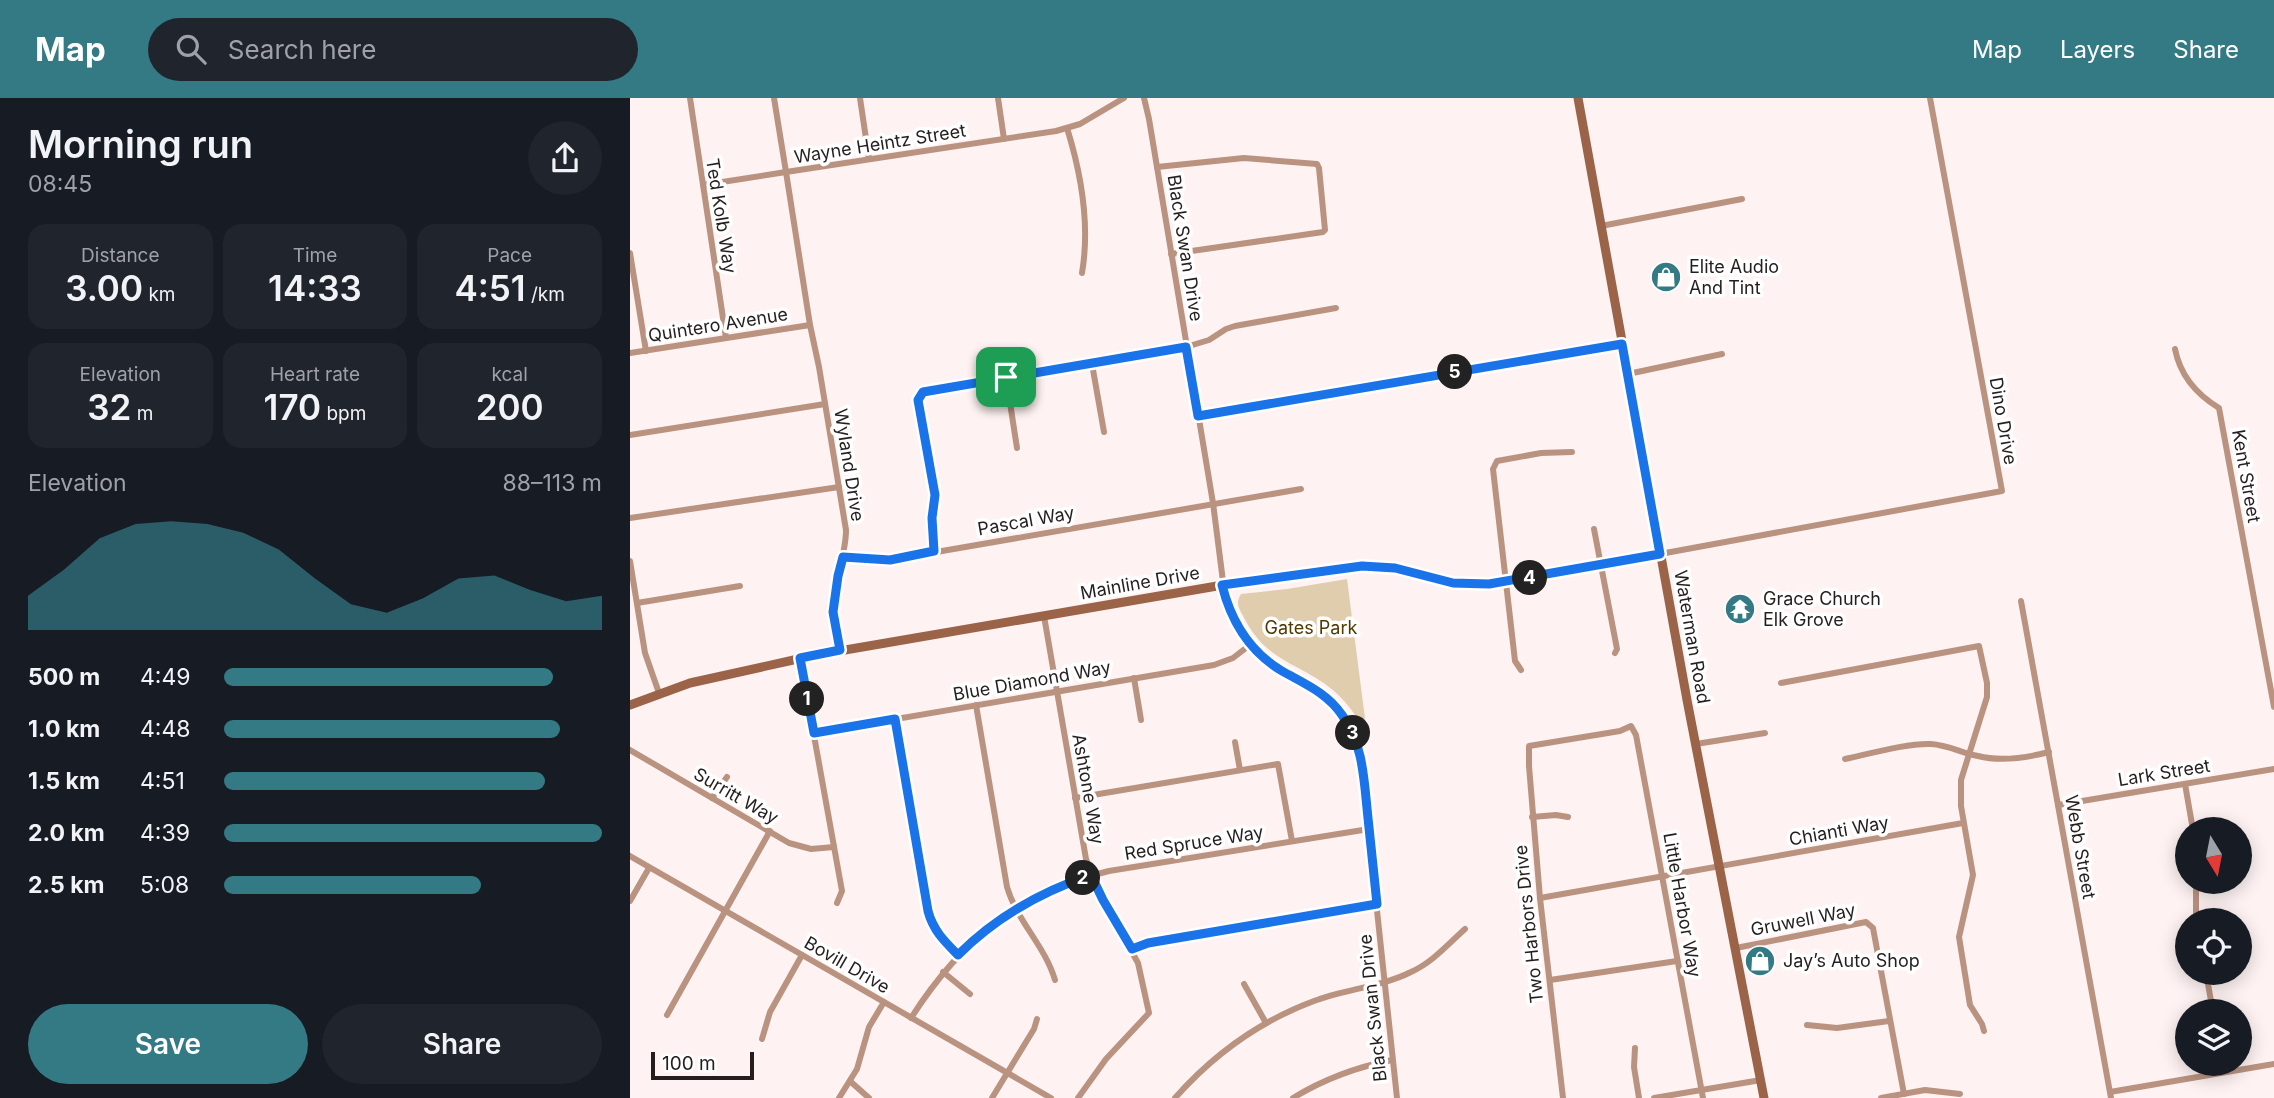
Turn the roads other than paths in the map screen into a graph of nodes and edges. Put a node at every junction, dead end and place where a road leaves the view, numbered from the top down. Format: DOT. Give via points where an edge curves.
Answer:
graph roads {
  1 [pos="690,98"];
  2 [pos="774,98"];
  3 [pos="860,98"];
  4 [pos="998,98"];
  5 [pos="1124,98"];
  6 [pos="1143,98"];
  7 [pos="1578,98"];
  8 [pos="1930,98"];
  9 [pos="1067,128"];
  10 [pos="1004,139"];
  11 [pos="869,159"];
  12 [pos="1157,167"];
  13 [pos="786,172"];
  14 [pos="703,185"];
  15 [pos="1742,199"];
  16 [pos="1601,226"];
  17 [pos="630,253"];
  18 [pos="1171,254"];
  19 [pos="631,266"];
  20 [pos="1082,273"];
  21 [pos="1336,308"];
  22 [pos="810,325"];
  23 [pos="726,338"];
  24 [pos="1622,344"];
  25 [pos="1186,347"];
  26 [pos="2175,349"];
  27 [pos="646,351"];
  28 [pos="630,353"];
  29 [pos="1722,354"];
  30 [pos="1092,363"];
  31 [pos="819,367"];
  32 [pos="1628,374"];
  33 [pos="1006,377"];
  34 [pos="825,404"];
  35 [pos="1198,416"];
  36 [pos="1104,432"];
  37 [pos="630,435"];
  38 [pos="1017,448"];
  39 [pos="1572,452"];
  40 [pos="839,488"];
  41 [pos="1301,489"];
  42 [pos="1213,503"];
  43 [pos="630,518"];
  44 [pos="1594,529"];
  45 [pos="934,551"];
  46 [pos="1660,554"];
  47 [pos="843,557"];
  48 [pos="630,561"];
  49 [pos="1602,564"];
  50 [pos="1505,582"];
  51 [pos="1222,585"];
  52 [pos="740,586"];
  53 [pos="2021,601"];
  54 [pos="637,603"];
  55 [pos="1044,616"];
  56 [pos="1251,644"];
  57 [pos="840,650"];
  58 [pos="1615,653"];
  59 [pos="800,658"];
  60 [pos="1521,670"];
  61 [pos="1134,678"];
  62 [pos="1781,683"];
  63 [pos="1057,692"];
  64 [pos="659,693"];
  65 [pos="630,705"];
  66 [pos="976,705"];
  67 [pos="2274,707"];
  68 [pos="895,719"];
  69 [pos="1141,720"];
  70 [pos="814,733"];
  71 [pos="1765,733"];
  72 [pos="1236,742"];
  73 [pos="1696,744"];
  74 [pos="1529,746"];
  75 [pos="630,750"];
  76 [pos="2049,752"];
  77 [pos="1969,753"];
  78 [pos="1845,759"];
  79 [pos="2274,769"];
  80 [pos="1240,770"];
  81 [pos="727,777"];
  82 [pos="2185,784"];
  83 [pos="712,798"];
  84 [pos="1075,798"];
  85 [pos="2058,805"];
  86 [pos="1532,817"];
  87 [pos="1569,817"];
  88 [pos="2191,817"];
  89 [pos="1963,823"];
  90 [pos="1369,830"];
  91 [pos="770,831"];
  92 [pos="1292,841"];
  93 [pos="834,847"];
  94 [pos="630,856"];
  95 [pos="1720,867"];
  96 [pos="649,868"];
  97 [pos="1091,875"];
  98 [pos="1663,877"];
  99 [pos="1540,898"];
  100 [pos="630,901"];
  101 [pos="838,903"];
  102 [pos="1377,904"];
  103 [pos="1016,908"];
  104 [pos="726,911"];
  105 [pos="1465,929"];
  106 [pos="1736,947"];
  107 [pos="1132,949"];
  108 [pos="802,955"];
  109 [pos="958,955"];
  110 [pos="1677,961"];
  111 [pos="943,972"];
  112 [pos="1055,980"];
  113 [pos="1550,980"];
  114 [pos="1385,982"];
  115 [pos="1244,984"];
  116 [pos="970,994"];
  117 [pos="884,1002"];
  118 [pos="667,1015"];
  119 [pos="911,1018"];
  120 [pos="1038,1019"];
  121 [pos="1889,1021"];
  122 [pos="1266,1023"];
  123 [pos="1807,1025"];
  124 [pos="1984,1031"];
  125 [pos="762,1039"];
  126 [pos="1635,1048"];
  127 [pos="1392,1060"];
  128 [pos="2274,1064"];
  129 [pos="2252,1068"];
  130 [pos="1006,1072"];
  131 [pos="2209,1076"];
  132 [pos="1761,1080"];
  133 [pos="850,1082"];
  134 [pos="1702,1094"];
  135 [pos="1904,1094"];
  136 [pos="1960,1094"];
  137 [pos="2111,1095"];
  138 [pos="839,1098"];
  139 [pos="869,1098"];
  140 [pos="992,1098"];
  141 [pos="1051,1098"];
  142 [pos="1078,1098"];
  143 [pos="1175,1098"];
  144 [pos="1293,1098"];
  145 [pos="1397,1098"];
  146 [pos="1563,1098"];
  147 [pos="1639,1098"];
  148 [pos="1654,1098"];
  149 [pos="1764,1098"];
  150 [pos="1881,1098"];
  1 -- 14 [label="street, Ted Kolb Way"];
  2 -- 13 [label="street"];
  3 -- 11 [label="street"];
  4 -- 10 [label="street"];
  5 -- 9 [label="street, Wayne Heintz Street"];
  6 -- 12 [label="street, Black Swan Drive"];
  7 -- 16 [label="street, Waterman Road"];
  8 -- 46 [label="street, Dino Drive" via="2001,491"];
  9 -- 10 [label="street, Wayne Heintz Street"];
  9 -- 20 [label="street" via="1086,232"];
  10 -- 11 [label="street, Wayne Heintz Street"];
  11 -- 13 [label="street, Wayne Heintz Street"];
  12 -- 18 [label="street, Black Swan Drive"];
  12 -- 18 [label="street" via="1244,158 1317,164 1319,168 1323,232"];
  13 -- 14 [label="street"];
  13 -- 22 [label="street, Wayne Heintz Street"];
  14 -- 23 [label="street, Ted Kolb Way"];
  15 -- 16 [label="street"];
  16 -- 24 [label="street, Waterman Road"];
  17 -- 19 [label="street"];
  18 -- 25 [label="street, Black Swan Drive"];
  19 -- 27 [label="street"];
  21 -- 25 [label="street" via="1235,326"];
  22 -- 23 [label="street, Quintero Avenue"];
  22 -- 31 [label="street, Quintero Avenue"];
  23 -- 27 [label="street, Quintero Avenue"];
  24 -- 32 [label="street, Waterman Road"];
  24 -- 35 [label="street"];
  25 -- 30 [label="street"];
  25 -- 35 [label="street, Black Swan Drive"];
  26 -- 67 [label="street, Kent Street" via="2186,378 2219,408"];
  27 -- 28 [label="street, Quintero Avenue"];
  29 -- 32 [label="street"];
  30 -- 33 [label="street"];
  30 -- 36 [label="street"];
  31 -- 34 [label="street, Wyland Drive"];
  32 -- 46 [label="street, Waterman Road"];
  33 -- 38 [label="street"];
  33 -- 45 [label="street" via="923,392 918,400 935,495"];
  34 -- 37 [label="street"];
  34 -- 40 [label="street, Wyland Drive"];
  35 -- 42 [label="street, Black Swan Drive"];
  39 -- 50 [label="street" via="1497,461 1493,469"];
  40 -- 43 [label="street"];
  40 -- 47 [label="street, Wyland Drive" via="846,530"];
  41 -- 42 [label="street, Pascal Way"];
  42 -- 45 [label="street, Pascal Way"];
  42 -- 51 [label="street, Black Swan Drive"];
  44 -- 49 [label="street"];
  45 -- 47 [label="street, Pascal Way" via="890,560"];
  46 -- 49 [label="street, Mainline Drive"];
  46 -- 73 [label="street, Waterman Road"];
  47 -- 57 [label="street, Wyland Drive" via="833,612"];
  48 -- 54 [label="street"];
  49 -- 50 [label="street, Mainline Drive"];
  49 -- 58 [label="street"];
  50 -- 51 [label="street, Mainline Drive" via="1453,583 1395,568 1362,566"];
  50 -- 60 [label="street" via="1515,661"];
  51 -- 55 [label="street, Mainline Drive"];
  51 -- 56 [label="street, Black Swan Drive" via="1235,621"];
  52 -- 54 [label="street"];
  53 -- 76 [label="street, Webb Street"];
  54 -- 64 [label="street" via="645,653"];
  55 -- 57 [label="street, Mainline Drive"];
  55 -- 63 [label="street, Ashtone Way"];
  56 -- 61 [label="street, Blue Diamond Way" via="1223,662"];
  56 -- 90 [label="street, Black Swan Drive" via="1270,663 1327,698 1348,723 1360,751"];
  57 -- 59 [label="street, Mainline Drive"];
  59 -- 64 [label="street, Mainline Drive"];
  59 -- 70 [label="street"];
  61 -- 63 [label="street, Blue Diamond Way"];
  61 -- 69 [label="street"];
  62 -- 77 [label="street" via="1979,646 1987,697"];
  63 -- 66 [label="street, Blue Diamond Way"];
  63 -- 84 [label="street, Ashtone Way"];
  64 -- 65 [label="street, Mainline Drive"];
  66 -- 68 [label="street, Blue Diamond Way"];
  66 -- 103 [label="street" via="1007,887"];
  68 -- 70 [label="street, Blue Diamond Way"];
  68 -- 109 [label="street" via="930,919 938,935"];
  70 -- 93 [label="street"];
  71 -- 73 [label="street"];
  72 -- 80 [label="street"];
  73 -- 95 [label="street, Waterman Road"];
  74 -- 86 [label="street, Two Harbors Drive"];
  74 -- 98 [label="street, Little Harbor Way" via="1631,726"];
  75 -- 83 [label="street, Surritt Way"];
  76 -- 77 [label="street" via="2005,759"];
  76 -- 85 [label="street, Webb Street"];
  77 -- 78 [label="street" via="1924,744"];
  77 -- 89 [label="street" via="1960,789"];
  79 -- 82 [label="street, Lark Street"];
  80 -- 84 [label="street"];
  80 -- 92 [label="street" via="1278,764"];
  81 -- 83 [label="street"];
  82 -- 85 [label="street, Lark Street"];
  82 -- 88 [label="street"];
  83 -- 91 [label="street, Surritt Way"];
  84 -- 97 [label="street, Ashtone Way"];
  85 -- 137 [label="street, Webb Street"];
  86 -- 87 [label="street"];
  86 -- 99 [label="street, Two Harbors Drive"];
  89 -- 95 [label="street, Chianti Way"];
  89 -- 124 [label="street" via="1973,875 1959,937 1970,1005"];
  90 -- 92 [label="street, Red Spruce Way"];
  90 -- 102 [label="street, Black Swan Drive"];
  91 -- 93 [label="street, Surritt Way" via="800,846"];
  91 -- 104 [label="street"];
  92 -- 97 [label="street, Red Spruce Way"];
  93 -- 101 [label="street" via="842,891"];
  94 -- 96 [label="street, Bovill Drive"];
  95 -- 98 [label="street, Chianti Way"];
  95 -- 106 [label="street, Waterman Road"];
  96 -- 100 [label="street"];
  96 -- 104 [label="street, Bovill Drive"];
  97 -- 103 [label="street, Red Spruce Way"];
  97 -- 107 [label="street, Ashtone Way"];
  98 -- 99 [label="street, Chianti Way"];
  98 -- 110 [label="street, Little Harbor Way"];
  99 -- 113 [label="street, Two Harbors Drive"];
  102 -- 107 [label="street"];
  102 -- 114 [label="street, Black Swan Drive"];
  103 -- 109 [label="street, Red Spruce Way"];
  103 -- 112 [label="street"];
  104 -- 108 [label="street, Bovill Drive"];
  104 -- 118 [label="street"];
  105 -- 114 [label="street" via="1420,968"];
  106 -- 121 [label="street, Gruwell Way" via="1866,922 1873,928"];
  106 -- 132 [label="street, Waterman Road"];
  107 -- 142 [label="street, Ashtone Way" via="1149,1013 1106,1059"];
  108 -- 117 [label="street, Bovill Drive"];
  108 -- 125 [label="street" via="770,1012"];
  109 -- 111 [label="street, Red Spruce Way"];
  110 -- 113 [label="street"];
  110 -- 134 [label="street, Little Harbor Way"];
  111 -- 116 [label="street"];
  111 -- 119 [label="street, Red Spruce Way"];
  113 -- 146 [label="street, Two Harbors Drive"];
  114 -- 122 [label="street" via="1316,1000"];
  114 -- 127 [label="street, Black Swan Drive"];
  115 -- 122 [label="street"];
  117 -- 119 [label="street, Bovill Drive"];
  117 -- 133 [label="street" via="869,1027"];
  119 -- 130 [label="street, Bovill Drive"];
  120 -- 130 [label="street"];
  121 -- 123 [label="street" via="1837,1028"];
  121 -- 135 [label="street, Gruwell Way"];
  122 -- 143 [label="street" via="1216,1058"];
  126 -- 147 [label="street"];
  127 -- 144 [label="street" via="1331,1078"];
  127 -- 145 [label="street, Black Swan Drive"];
  128 -- 129 [label="street"];
  130 -- 140 [label="street"];
  130 -- 141 [label="street, Bovill Drive"];
  131 -- 137 [label="street"];
  132 -- 134 [label="street"];
  132 -- 149 [label="street, Waterman Road"];
  133 -- 138 [label="street"];
  133 -- 139 [label="street"];
  134 -- 148 [label="street"];
  135 -- 136 [label="street" via="1925,1090"];
  135 -- 150 [label="street"];
}
